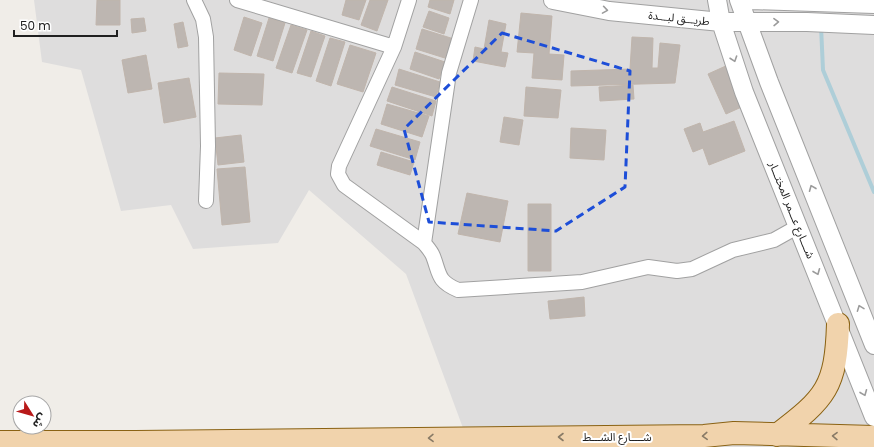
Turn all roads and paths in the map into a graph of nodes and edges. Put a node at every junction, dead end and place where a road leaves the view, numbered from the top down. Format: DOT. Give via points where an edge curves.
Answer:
graph roads {
  1 [pos="194,0"];
  2 [pos="237,0"];
  3 [pos="409,0"];
  4 [pos="471,0"];
  5 [pos="553,0"];
  6 [pos="716,0"];
  7 [pos="739,0"];
  8 [pos="752,0"];
  9 [pos="805,1"];
  10 [pos="874,4"];
  11 [pos="721,22"];
  12 [pos="746,23"];
  13 [pos="874,25"];
  14 [pos="394,47"];
  15 [pos="206,201"];
  16 [pos="799,226"];
  17 [pos="424,243"];
  18 [pos="838,324"];
  19 [pos="874,345"];
  20 [pos="874,417"];
  21 [pos="777,435"];
  22 [pos="874,437"];
  23 [pos="0,442"];
  1 -- 15 [label="street" via="203,19 206,36"];
  2 -- 14 [label="street"];
  3 -- 14 [label="street"];
  4 -- 17 [label="street" via="450,73"];
  5 -- 11 [label="street, طريـــق لبـــدة, one-way" via="609,10"];
  6 -- 11 [label="street, شــــارع عـــمر المختـــار"];
  7 -- 12 [label="street"];
  8 -- 9 [label="street"];
  9 -- 10 [label="street"];
  11 -- 12 [label="street, طريـــق لبـــدة"];
  11 -- 16 [label="street, شــــارع عـــمر المختـــار, one-way" via="744,92"];
  12 -- 13 [label="street, طريـــق لبـــدة, one-way"];
  19 -- 12 [label="street, one-way"];
  14 -- 17 [label="street" via="347,147 338,174 344,185"];
  16 -- 17 [label="street" via="774,240 733,250 692,269 677,271 648,267 582,282 458,290 447,285 439,277 432,254"];
  16 -- 18 [label="street, شــــارع عـــمر المختـــار, one-way"];
  18 -- 20 [label="street, شــــارع عـــمر المختـــار, one-way"];
  18 -- 21 [label="main road" via="837,356 826,389 806,413"];
  22 -- 21 [label="main road, شــــارع الشـــط, one-way"];
  21 -- 23 [label="main road, شــــارع الشـــط, one-way"];
}
